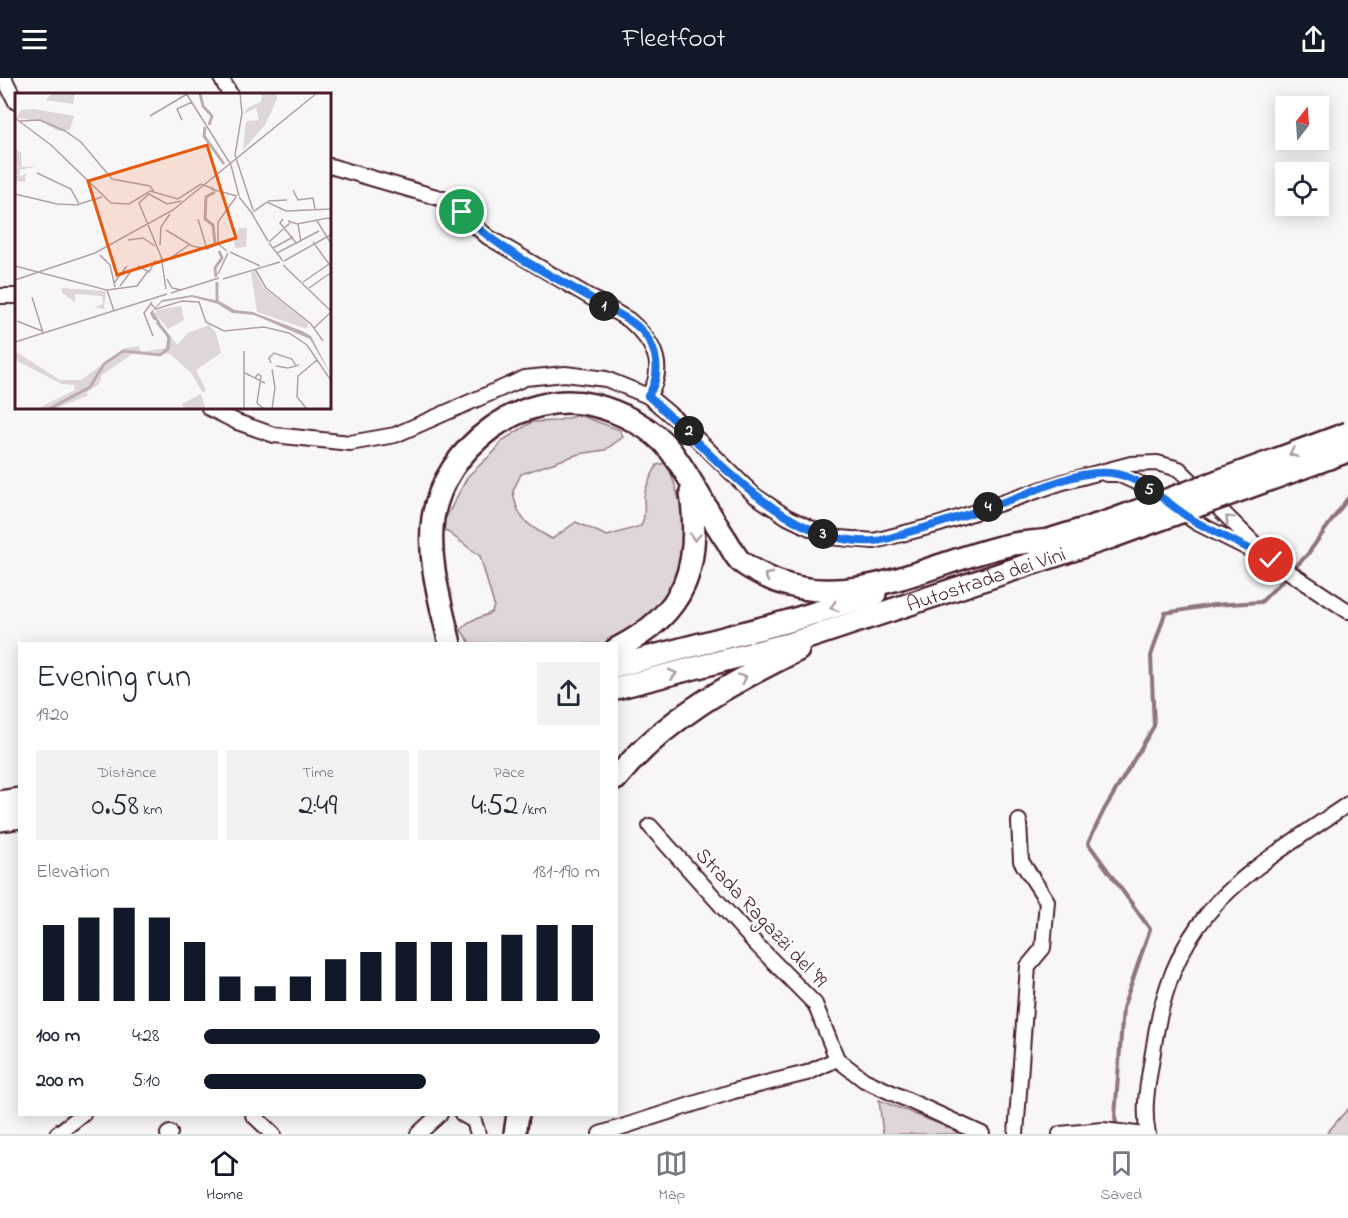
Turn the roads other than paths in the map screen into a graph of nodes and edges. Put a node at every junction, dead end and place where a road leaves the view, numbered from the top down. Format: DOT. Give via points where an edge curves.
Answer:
graph roads {
  1 [pos="4,78"];
  2 [pos="222,78"];
  3 [pos="230,93"];
  4 [pos="15,100"];
  5 [pos="332,167"];
  6 [pos="648,396"];
  7 [pos="213,410"];
  8 [pos="1348,433"];
  9 [pos="1348,451"];
  10 [pos="1097,473"];
  11 [pos="689,479"];
  12 [pos="1111,529"];
  13 [pos="1049,540"];
  14 [pos="1271,560"];
  15 [pos="1348,611"];
  16 [pos="859,621"];
  17 [pos="450,642"];
  18 [pos="618,648"];
  19 [pos="618,665"];
  20 [pos="618,687"];
  21 [pos="618,777"];
  22 [pos="18,799"];
  23 [pos="0,802"];
  24 [pos="1348,804"];
  25 [pos="18,817"];
  26 [pos="0,820"];
  27 [pos="1019,821"];
  28 [pos="650,826"];
  29 [pos="18,829"];
  30 [pos="0,831"];
  31 [pos="837,1059"];
  32 [pos="80,1116"];
  33 [pos="254,1116"];
  34 [pos="434,1116"];
  35 [pos="465,1116"];
  36 [pos="57,1134"];
  37 [pos="273,1134"];
  38 [pos="418,1134"];
  39 [pos="478,1134"];
  40 [pos="600,1134"];
  41 [pos="982,1134"];
  42 [pos="1016,1134"];
  43 [pos="1060,1134"];
  44 [pos="1136,1134"];
  45 [pos="1148,1134"];
  1 -- 4 [label="street"];
  2 -- 3 [label="street"];
  5 -- 6 [label="street" via="443,199 488,237 629,320 646,337 656,358 657,382"];
  6 -- 7 [label="street" via="606,379 565,374 525,378 394,435 350,443 274,435"];
  6 -- 10 [label="street" via="754,495 787,517 829,537 874,541"];
  8 -- 12 [label="highway, Autostrada dei Vini, one-way, bridge"];
  9 -- 12 [label="highway, Autostrada dei Vini, bridge"];
  10 -- 14 [label="street" via="1118,474 1138,483 1197,523"];
  14 -- 10 [label="street, one-way" via="1179,469 1157,463 1131,464"];
  13 -- 11 [label="highway, one-way" via="1009,545 885,583 825,591 776,581 741,561"];
  11 -- 17 [label="highway" via="669,448 634,420 592,404 552,402 514,414 476,440 452,469 441,490 434,517 433,553"];
  11 -- 18 [label="highway, one-way" via="696,530 691,568 671,609 638,638"];
  12 -- 13 [label="highway, Autostrada dei Vini"];
  12 -- 16 [label="highway, Autostrada dei Vini"];
  13 -- 19 [label="highway, Autostrada dei Vini, one-way" via="789,621"];
  14 -- 15 [label="street"];
  20 -- 16 [label="highway, Autostrada dei Vini, one-way" via="792,643"];
  21 -- 16 [label="highway, one-way" via="640,751 714,695"];
  22 -- 23 [label="highway"];
  24 -- 45 [label="street" via="1246,874 1212,906 1183,949 1158,1017 1145,1113"];
  25 -- 26 [label="highway"];
  27 -- 42 [label="street" via="1021,861 1047,901 1043,948 1028,966"];
  28 -- 31 [label="street, Strada Ragazzi del '99" via="815,1004"];
  29 -- 30 [label="highway"];
  31 -- 40 [label="street" via="807,1073 734,1091"];
  31 -- 41 [label="street" via="864,1080"];
  32 -- 36 [label="street"];
  33 -- 37 [label="street"];
  34 -- 38 [label="street"];
  35 -- 39 [label="street" via="474,1121"];
  43 -- 44 [label="street" via="1103,1130"];
}
